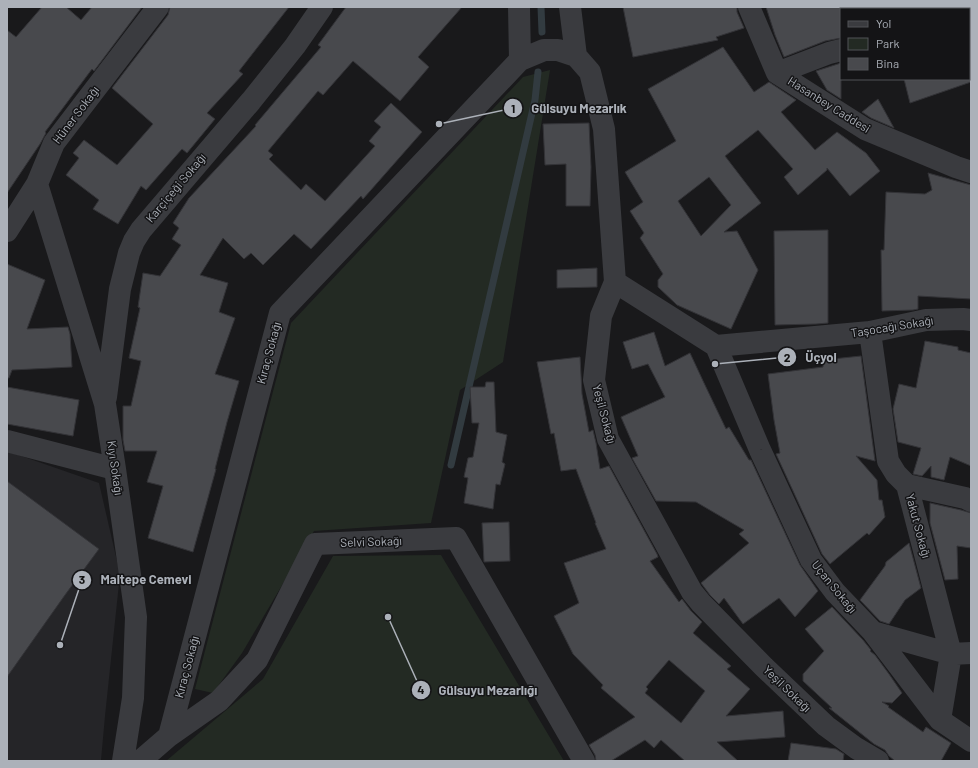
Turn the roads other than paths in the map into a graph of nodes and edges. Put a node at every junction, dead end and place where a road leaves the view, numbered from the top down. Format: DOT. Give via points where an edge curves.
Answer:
graph roads {
  1 [pos="158,7"];
  2 [pos="322,7"];
  3 [pos="519,7"];
  4 [pos="570,7"];
  5 [pos="748,7"];
  6 [pos="840,50"];
  7 [pos="576,56"];
  8 [pos="520,60"];
  9 [pos="778,73"];
  10 [pos="971,172"];
  11 [pos="37,184"];
  12 [pos="7,231"];
  13 [pos="615,282"];
  14 [pos="971,320"];
  15 [pos="870,332"];
  16 [pos="716,346"];
  17 [pos="105,404"];
  18 [pos="7,441"];
  19 [pos="115,469"];
  20 [pos="907,485"];
  21 [pos="971,501"];
  22 [pos="873,632"];
  23 [pos="961,653"];
  24 [pos="940,720"];
  25 [pos="169,736"];
  26 [pos="971,742"];
  27 [pos="123,761"];
  28 [pos="140,761"];
  29 [pos="584,761"];
  30 [pos="878,761"];
  1 -- 11 [label="street, Hüner Sokağı" via="60,134"];
  2 -- 17 [label="street, Karçiçeği Sokağı" via="295,46 134,241 120,289"];
  3 -- 8 [label="street"];
  4 -- 7 [label="street"];
  5 -- 9 [label="street, Hasanbey Caddesi"];
  6 -- 9 [label="street"];
  7 -- 8 [label="street" via="558,50 544,50"];
  7 -- 13 [label="street, Yeşil Sokağı" via="590,72 604,129"];
  8 -- 25 [label="street, Kıraç Sokağı" via="280,313"];
  9 -- 10 [label="street, Hasanbey Caddesi" via="865,130"];
  11 -- 12 [label="street, Hüner Sokağı"];
  11 -- 17 [label="street, Kıyı Sokağı"];
  13 -- 16 [label="street"];
  13 -- 30 [label="street, Yeşil Sokağı" via="601,316 594,380 608,439 692,592 764,667 826,726"];
  14 -- 15 [label="street, Taşocağı Sokağı" via="926,320"];
  15 -- 16 [label="street, Taşocağı Sokağı"];
  15 -- 20 [label="street, Yakut Sokağı" via="888,461"];
  16 -- 22 [label="street, Uçan Sokağı" via="811,560 835,592"];
  17 -- 19 [label="street, Kıyı Sokağı"];
  18 -- 19 [label="street"];
  19 -- 27 [label="street, Kıyı Sokağı" via="136,617 133,698"];
  20 -- 21 [label="street"];
  20 -- 23 [label="street, Yakut Sokağı"];
  22 -- 23 [label="street"];
  22 -- 24 [label="street, Uçan Sokağı"];
  23 -- 24 [label="street"];
  24 -- 26 [label="street"];
  25 -- 28 [label="street, Selvi Sokağı"];
  25 -- 29 [label="street, Selvi Sokağı" via="219,701 257,660 315,544 456,538"];
}
